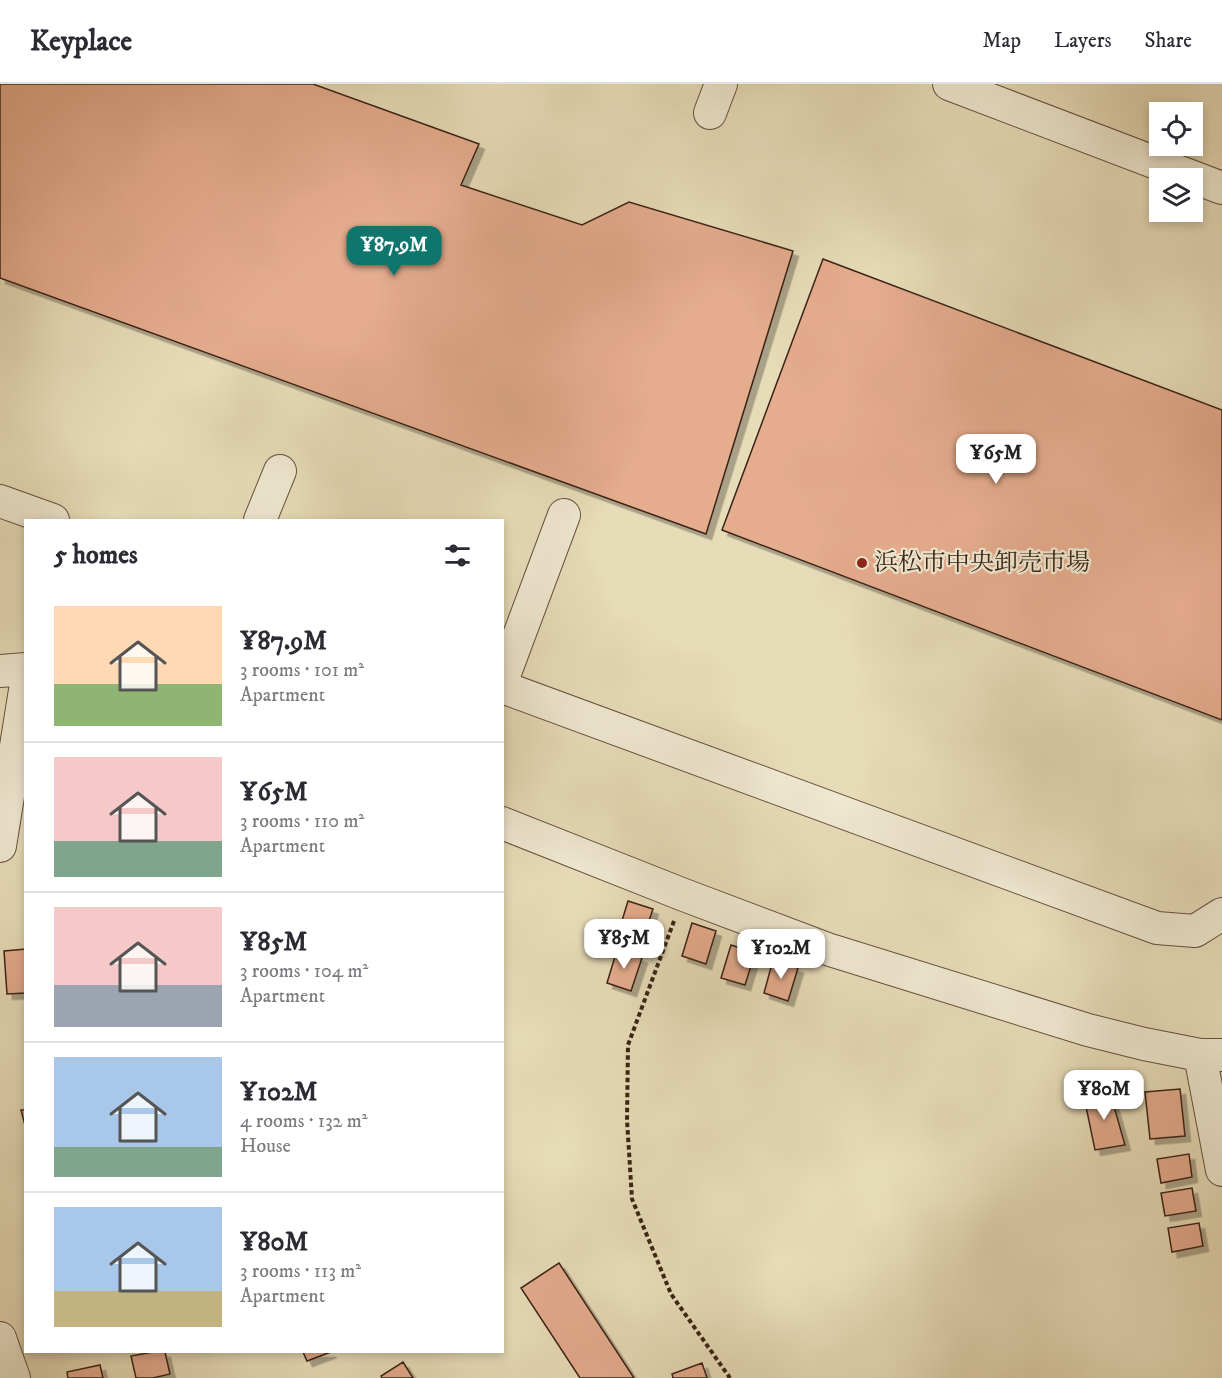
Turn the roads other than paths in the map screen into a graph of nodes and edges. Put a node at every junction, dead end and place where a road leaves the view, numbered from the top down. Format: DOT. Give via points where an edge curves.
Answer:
graph roads {
  1 [pos="721,84"];
  2 [pos="949,84"];
  3 [pos="710,113"];
  4 [pos="1222,188"];
  5 [pos="280,471"];
  6 [pos="0,501"];
  7 [pos="564,515"];
  8 [pos="50,519"];
  9 [pos="260,519"];
  10 [pos="24,669"];
  11 [pos="0,671"];
  12 [pos="504,676"];
  13 [pos="504,688"];
  14 [pos="24,696"];
  15 [pos="504,824"];
  16 [pos="0,846"];
  17 [pos="1222,915"];
  18 [pos="1211,1055"];
  19 [pos="1222,1170"];
  20 [pos="0,1338"];
  21 [pos="14,1378"];
  1 -- 3 [label="street"];
  2 -- 4 [label="street"];
  5 -- 9 [label="street"];
  6 -- 8 [label="street"];
  7 -- 12 [label="street"];
  10 -- 11 [label="street"];
  13 -- 17 [label="street" via="1157,928 1194,931"];
  14 -- 16 [label="street"];
  15 -- 18 [label="street" via="827,949 1088,1030"];
  18 -- 19 [label="street"];
  20 -- 21 [label="street"];
}
